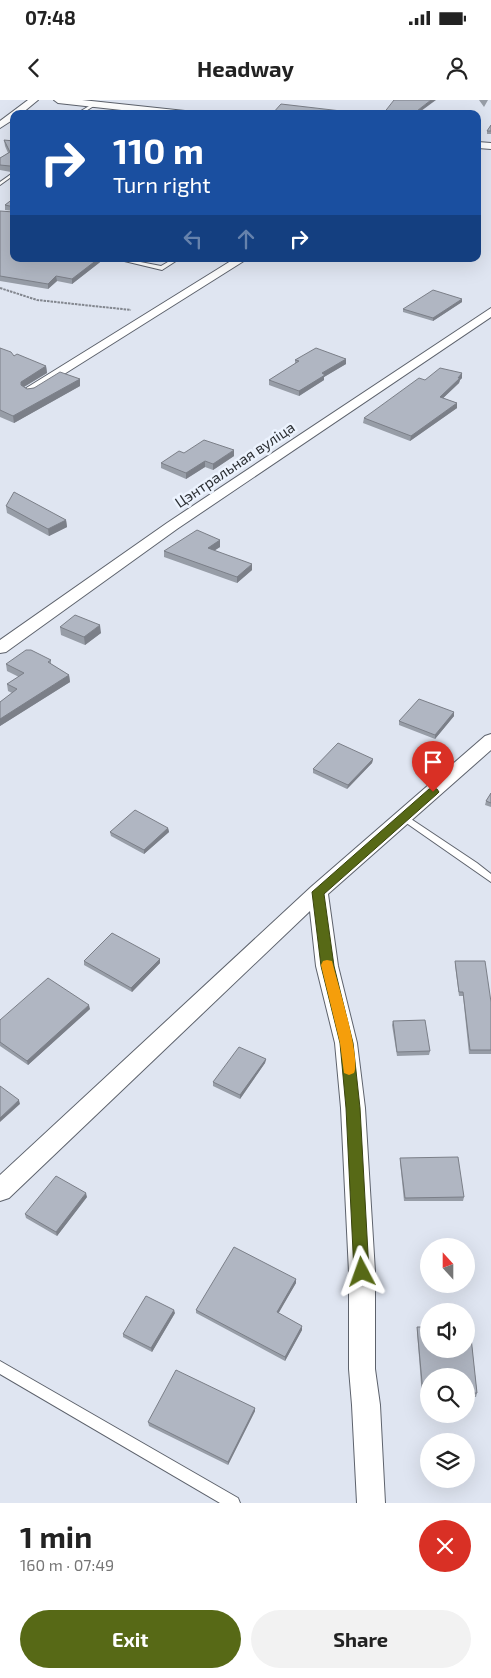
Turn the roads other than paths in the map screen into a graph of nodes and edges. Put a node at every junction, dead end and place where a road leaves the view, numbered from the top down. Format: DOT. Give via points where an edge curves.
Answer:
graph roads {
  1 [pos="34,100"];
  2 [pos="58,100"];
  3 [pos="94,104"];
  4 [pos="20,110"];
  5 [pos="84,110"];
  6 [pos="149,110"];
  7 [pos="10,117"];
  8 [pos="0,125"];
  9 [pos="10,176"];
  10 [pos="0,184"];
  11 [pos="133,262"];
  12 [pos="171,262"];
  13 [pos="236,262"];
  14 [pos="491,312"];
  15 [pos="29,390"];
  16 [pos="0,648"];
  17 [pos="491,740"];
  18 [pos="405,818"];
  19 [pos="491,879"];
  20 [pos="318,892"];
  21 [pos="0,1190"];
  22 [pos="0,1367"];
  23 [pos="233,1503"];
  24 [pos="371,1503"];
  1 -- 4 [label="street"];
  2 -- 3 [label="street"];
  3 -- 5 [label="lane"];
  3 -- 6 [label="street"];
  7 -- 8 [label="street"];
  9 -- 10 [label="lane"];
  11 -- 12 [label="lane" via="162,268"];
  13 -- 15 [label="street"];
  14 -- 16 [label="street, Цэнтральная вуліца" via="172,526"];
  17 -- 18 [label="street"];
  18 -- 19 [label="lane"];
  18 -- 20 [label="street"];
  20 -- 21 [label="street"];
  20 -- 24 [label="street" via="327,966 346,1043 353,1108 362,1272 362,1369"];
  22 -- 23 [label="lane"];
}
